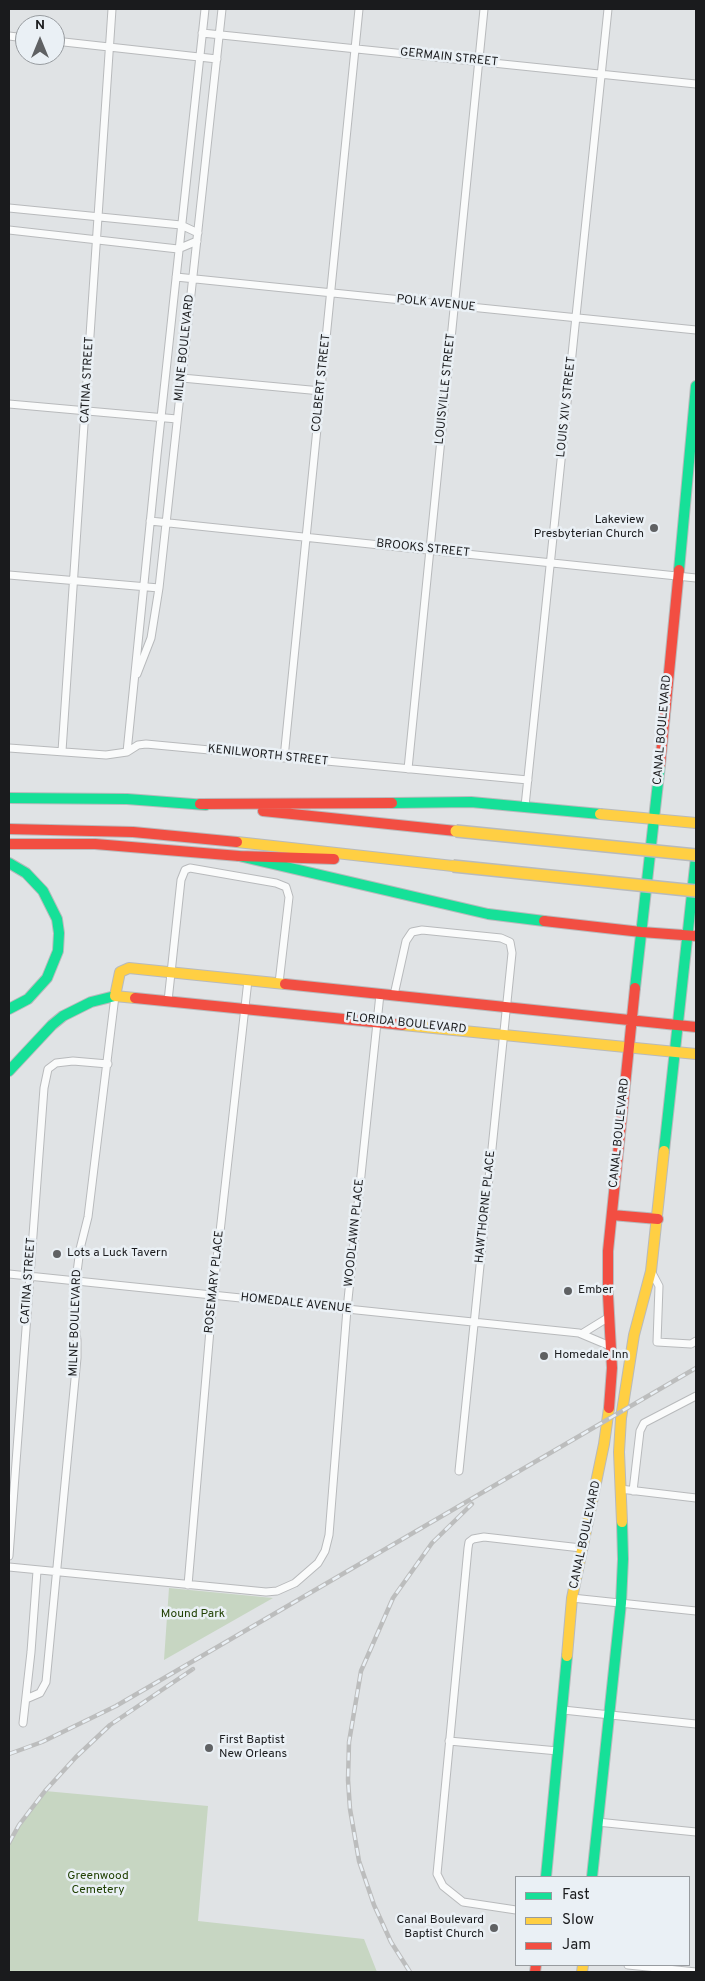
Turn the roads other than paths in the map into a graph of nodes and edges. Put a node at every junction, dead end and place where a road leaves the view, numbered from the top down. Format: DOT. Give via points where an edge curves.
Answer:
graph roads {
  1 [pos="112,9"];
  2 [pos="205,9"];
  3 [pos="222,9"];
  4 [pos="359,9"];
  5 [pos="484,9"];
  6 [pos="608,9"];
  7 [pos="202,33"];
  8 [pos="219,35"];
  9 [pos="65,43"];
  10 [pos="110,47"];
  11 [pos="355,49"];
  12 [pos="200,57"];
  13 [pos="217,58"];
  14 [pos="479,60"];
  15 [pos="601,74"];
  16 [pos="696,84"];
  17 [pos="9,208"];
  18 [pos="98,217"];
  19 [pos="181,225"];
  20 [pos="9,230"];
  21 [pos="197,237"];
  22 [pos="96,240"];
  23 [pos="178,250"];
  24 [pos="176,277"];
  25 [pos="193,279"];
  26 [pos="331,294"];
  27 [pos="454,306"];
  28 [pos="576,318"];
  29 [pos="696,330"];
  30 [pos="182,378"];
  31 [pos="696,386"];
  32 [pos="321,391"];
  33 [pos="9,404"];
  34 [pos="86,410"];
  35 [pos="161,417"];
  36 [pos="177,419"];
  37 [pos="150,521"];
  38 [pos="166,522"];
  39 [pos="305,536"];
  40 [pos="430,550"];
  41 [pos="550,562"];
  42 [pos="9,575"];
  43 [pos="677,576"];
  44 [pos="696,578"];
  45 [pos="74,580"];
  46 [pos="144,587"];
  47 [pos="159,588"];
  48 [pos="133,684"];
  49 [pos="9,748"];
  50 [pos="62,751"];
  51 [pos="127,752"];
  52 [pos="284,758"];
  53 [pos="408,769"];
  54 [pos="528,780"];
  55 [pos="9,798"];
  56 [pos="200,804"];
  57 [pos="525,806"];
  58 [pos="655,820"];
  59 [pos="696,823"];
  60 [pos="9,830"];
  61 [pos="9,844"];
  62 [pos="239,856"];
  63 [pos="696,856"];
  64 [pos="409,861"];
  65 [pos="9,863"];
  66 [pos="696,891"];
  67 [pos="641,932"];
  68 [pos="692,936"];
  69 [pos="171,972"];
  70 [pos="248,980"];
  71 [pos="279,983"];
  72 [pos="380,994"];
  73 [pos="394,995"];
  74 [pos="115,996"];
  75 [pos="168,1001"];
  76 [pos="507,1006"];
  77 [pos="245,1008"];
  78 [pos="9,1009"];
  79 [pos="632,1019"];
  80 [pos="376,1021"];
  81 [pos="678,1025"];
  82 [pos="696,1027"];
  83 [pos="504,1034"];
  84 [pos="628,1048"];
  85 [pos="675,1052"];
  86 [pos="696,1054"];
  87 [pos="108,1064"];
  88 [pos="9,1071"];
  89 [pos="612,1215"];
  90 [pos="658,1219"];
  91 [pos="651,1271"];
  92 [pos="9,1274"];
  93 [pos="30,1276"];
  94 [pos="76,1280"];
  95 [pos="213,1295"];
  96 [pos="347,1309"];
  97 [pos="609,1317"];
  98 [pos="474,1322"];
  99 [pos="583,1333"];
  100 [pos="696,1341"];
  101 [pos="610,1346"];
  102 [pos="696,1396"];
  103 [pos="459,1471"];
  104 [pos="620,1488"];
  105 [pos="633,1491"];
  106 [pos="696,1498"];
  107 [pos="581,1548"];
  108 [pos="9,1556"];
  109 [pos="9,1567"];
  110 [pos="37,1571"];
  111 [pos="55,1573"];
  112 [pos="188,1584"];
  113 [pos="572,1598"];
  114 [pos="621,1603"];
  115 [pos="696,1611"];
  116 [pos="26,1699"];
  117 [pos="563,1710"];
  118 [pos="608,1714"];
  119 [pos="23,1723"];
  120 [pos="696,1724"];
  121 [pos="449,1741"];
  122 [pos="558,1751"];
  123 [pos="597,1822"];
  124 [pos="696,1832"];
  125 [pos="546,1876"];
  126 [pos="592,1876"];
  127 [pos="515,1910"];
  128 [pos="638,1966"];
  129 [pos="696,1972"];
  1 -- 10 [label="street, CATINA STREET"];
  2 -- 7 [label="street, MILNE BOULEVARD"];
  3 -- 8 [label="street, MILNE BOULEVARD"];
  4 -- 11 [label="street, COLBERT STREET"];
  5 -- 14 [label="street, LOUISVILLE STREET"];
  6 -- 15 [label="street, LOUIS XIV STREET"];
  7 -- 8 [label="street, GERMAIN STREET"];
  7 -- 12 [label="street, MILNE BOULEVARD"];
  8 -- 11 [label="street, GERMAIN STREET"];
  8 -- 13 [label="street, MILNE BOULEVARD"];
  9 -- 10 [label="street"];
  10 -- 12 [label="street"];
  10 -- 18 [label="street, CATINA STREET"];
  11 -- 14 [label="street, GERMAIN STREET"];
  11 -- 26 [label="street, COLBERT STREET"];
  12 -- 13 [label="street"];
  12 -- 19 [label="street, MILNE BOULEVARD"];
  13 -- 21 [label="street, MILNE BOULEVARD"];
  14 -- 15 [label="street, GERMAIN STREET"];
  14 -- 27 [label="street, LOUISVILLE STREET"];
  15 -- 16 [label="street, GERMAIN STREET"];
  15 -- 28 [label="street, LOUIS XIV STREET"];
  17 -- 18 [label="street"];
  18 -- 19 [label="street"];
  18 -- 22 [label="street, CATINA STREET"];
  19 -- 21 [label="street"];
  19 -- 23 [label="street, MILNE BOULEVARD"];
  20 -- 22 [label="street"];
  21 -- 23 [label="street"];
  21 -- 25 [label="street, MILNE BOULEVARD"];
  22 -- 23 [label="street"];
  22 -- 34 [label="street, CATINA STREET"];
  23 -- 24 [label="street, MILNE BOULEVARD"];
  24 -- 25 [label="street, POLK AVENUE"];
  24 -- 35 [label="street, MILNE BOULEVARD"];
  25 -- 26 [label="street, POLK AVENUE"];
  25 -- 30 [label="street, MILNE BOULEVARD"];
  26 -- 27 [label="street, POLK AVENUE"];
  26 -- 32 [label="street, COLBERT STREET"];
  27 -- 28 [label="street, POLK AVENUE"];
  27 -- 40 [label="street, LOUISVILLE STREET"];
  28 -- 29 [label="street, POLK AVENUE"];
  28 -- 41 [label="street, LOUIS XIV STREET"];
  30 -- 32 [label="street"];
  30 -- 36 [label="street, MILNE BOULEVARD"];
  31 -- 43 [label="main road, CANAL BOULEVARD"];
  32 -- 39 [label="street, COLBERT STREET"];
  33 -- 34 [label="street"];
  34 -- 35 [label="street"];
  34 -- 45 [label="street, CATINA STREET"];
  35 -- 36 [label="street"];
  35 -- 37 [label="street, MILNE BOULEVARD"];
  36 -- 38 [label="street, MILNE BOULEVARD"];
  37 -- 38 [label="street, BROOKS STREET"];
  37 -- 46 [label="street, MILNE BOULEVARD"];
  38 -- 39 [label="street, BROOKS STREET"];
  38 -- 47 [label="street, MILNE BOULEVARD"];
  39 -- 40 [label="street, BROOKS STREET"];
  39 -- 52 [label="street, COLBERT STREET"];
  40 -- 41 [label="street, BROOKS STREET"];
  40 -- 53 [label="street, LOUISVILLE STREET"];
  41 -- 43 [label="street, BROOKS STREET"];
  41 -- 54 [label="street, LOUIS XIV STREET"];
  42 -- 45 [label="street"];
  43 -- 44 [label="street, BROOKS STREET"];
  43 -- 58 [label="main road, CANAL BOULEVARD"];
  45 -- 46 [label="street"];
  45 -- 50 [label="street, CATINA STREET"];
  46 -- 47 [label="street"];
  46 -- 48 [label="street, MILNE BOULEVARD"];
  47 -- 48 [label="street, MILNE BOULEVARD" via="151,638"];
  48 -- 51 [label="street, MILNE BOULEVARD"];
  49 -- 50 [label="street, KENILWORTH STREET"];
  50 -- 51 [label="street, KENILWORTH STREET" via="106,755"];
  51 -- 52 [label="street, KENILWORTH STREET" via="146,744"];
  52 -- 53 [label="street, KENILWORTH STREET"];
  53 -- 54 [label="street, KENILWORTH STREET"];
  54 -- 57 [label="street, LOUIS XIV STREET"];
  55 -- 56 [label="main road" via="128,799"];
  56 -- 57 [label="main road" via="471,802"];
  56 -- 63 [label="main road, bridge"];
  57 -- 58 [label="main road"];
  58 -- 59 [label="main road"];
  58 -- 67 [label="main road, CANAL BOULEVARD"];
  60 -- 64 [label="main road" via="133,832"];
  61 -- 62 [label="main road" via="113,845"];
  62 -- 64 [label="main road"];
  62 -- 67 [label="main road" via="488,914"];
  63 -- 68 [label="main road, CANAL BOULEVARD"];
  64 -- 66 [label="main road, bridge"];
  65 -- 78 [label="main road" via="26,873 43,891 52,906 59,933 58,951 47,978 28,999"];
  67 -- 68 [label="main road"];
  67 -- 79 [label="main road, CANAL BOULEVARD"];
  68 -- 81 [label="main road, CANAL BOULEVARD"];
  69 -- 70 [label="main road"];
  69 -- 71 [label="street" via="181,880 185,870 196,868 286,887 289,897"];
  69 -- 74 [label="main road, MILNE BOULEVARD" via="124,969 120,972"];
  69 -- 75 [label="street"];
  70 -- 71 [label="main road"];
  70 -- 77 [label="street, ROSEMARY PLACE"];
  71 -- 72 [label="main road"];
  72 -- 73 [label="main road"];
  72 -- 80 [label="street, WOODLAWN PLACE"];
  73 -- 76 [label="main road"];
  73 -- 76 [label="street, HAWTHORNE PLACE" via="406,941 412,932 422,930 501,938 510,942 512,953"];
  74 -- 75 [label="main road, FLORIDA BOULEVARD"];
  74 -- 87 [label="street, MILNE BOULEVARD"];
  74 -- 88 [label="main road, FLORIDA BOULEVARD" via="80,1005 63,1016"];
  75 -- 77 [label="main road, FLORIDA BOULEVARD"];
  76 -- 79 [label="main road"];
  76 -- 83 [label="street, HAWTHORNE PLACE"];
  77 -- 80 [label="main road, FLORIDA BOULEVARD"];
  77 -- 95 [label="street, ROSEMARY PLACE"];
  79 -- 81 [label="main road"];
  79 -- 84 [label="main road, CANAL BOULEVARD"];
  80 -- 83 [label="main road, FLORIDA BOULEVARD"];
  80 -- 96 [label="street, WOODLAWN PLACE"];
  81 -- 82 [label="main road"];
  81 -- 85 [label="main road, CANAL BOULEVARD"];
  83 -- 84 [label="main road, FLORIDA BOULEVARD"];
  83 -- 98 [label="street, HAWTHORNE PLACE"];
  84 -- 85 [label="main road, FLORIDA BOULEVARD"];
  84 -- 89 [label="main road, CANAL BOULEVARD"];
  85 -- 86 [label="main road, FLORIDA BOULEVARD"];
  85 -- 90 [label="main road, CANAL BOULEVARD"];
  87 -- 93 [label="street, CATINA STREET" via="68,1062 48,1069"];
  87 -- 94 [label="street, MILNE BOULEVARD" via="88,1217"];
  89 -- 90 [label="main road"];
  89 -- 97 [label="main road, CANAL BOULEVARD" via="608,1251"];
  90 -- 91 [label="main road, CANAL BOULEVARD"];
  91 -- 100 [label="street" via="659,1286 657,1342 691,1344"];
  91 -- 104 [label="main road, CANAL BOULEVARD" via="626,1376 618,1452"];
  92 -- 93 [label="street, HOMEDALE AVENUE"];
  93 -- 94 [label="street, HOMEDALE AVENUE"];
  93 -- 108 [label="street, CATINA STREET"];
  94 -- 95 [label="street, HOMEDALE AVENUE"];
  94 -- 111 [label="street, MILNE BOULEVARD" via="77,1358"];
  95 -- 96 [label="street, HOMEDALE AVENUE"];
  95 -- 112 [label="street, ROSEMARY PLACE"];
  96 -- 98 [label="street, HOMEDALE AVENUE"];
  96 -- 112 [label="street, WOODLAWN PLACE" via="329,1535 325,1551 318,1563 294,1583 277,1590 252,1591"];
  97 -- 99 [label="street"];
  97 -- 101 [label="main road, CANAL BOULEVARD"];
  98 -- 99 [label="street, HOMEDALE AVENUE"];
  98 -- 103 [label="street, HAWTHORNE PLACE"];
  99 -- 101 [label="street, HOMEDALE AVENUE"];
  101 -- 107 [label="main road, CANAL BOULEVARD" via="612,1368 604,1444"];
  102 -- 105 [label="street" via="644,1423 640,1431"];
  104 -- 105 [label="street"];
  104 -- 114 [label="main road, CANAL BOULEVARD"];
  105 -- 106 [label="street"];
  107 -- 113 [label="main road, CANAL BOULEVARD"];
  107 -- 121 [label="street" via="484,1537 469,1542"];
  109 -- 110 [label="street, WOODLAWN PLACE"];
  110 -- 111 [label="street, WOODLAWN PLACE"];
  110 -- 116 [label="street"];
  111 -- 112 [label="street, WOODLAWN PLACE"];
  111 -- 116 [label="street, MILNE BOULEVARD" via="46,1682 40,1693"];
  113 -- 114 [label="street"];
  113 -- 117 [label="main road, CANAL BOULEVARD"];
  114 -- 115 [label="street"];
  114 -- 118 [label="main road, CANAL BOULEVARD"];
  116 -- 119 [label="street"];
  117 -- 118 [label="street"];
  117 -- 122 [label="main road, CANAL BOULEVARD"];
  118 -- 120 [label="street"];
  118 -- 123 [label="main road, CANAL BOULEVARD"];
  121 -- 122 [label="street"];
  121 -- 127 [label="street" via="439,1880 463,1902"];
  122 -- 125 [label="main road, CANAL BOULEVARD"];
  123 -- 124 [label="street"];
  123 -- 126 [label="main road, CANAL BOULEVARD"];
  128 -- 129 [label="street"];
}
